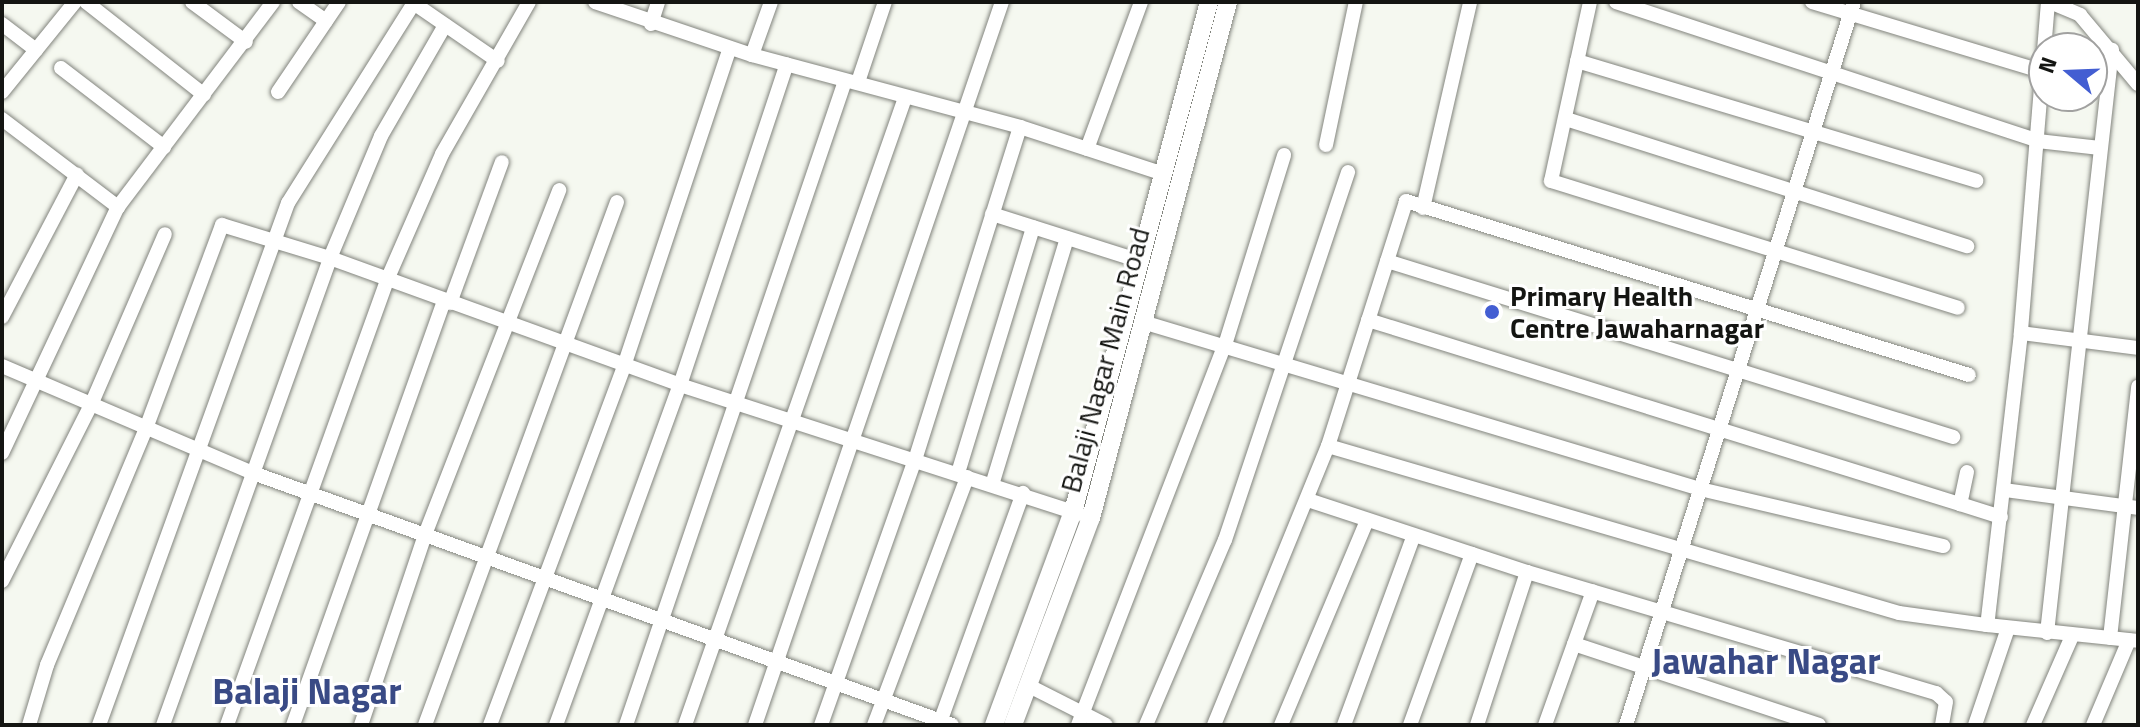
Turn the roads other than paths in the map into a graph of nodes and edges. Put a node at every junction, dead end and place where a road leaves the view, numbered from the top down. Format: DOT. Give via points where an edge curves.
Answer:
graph roads {
  1 [pos="75,2"];
  2 [pos="86,2"];
  3 [pos="192,2"];
  4 [pos="273,2"];
  5 [pos="299,2"];
  6 [pos="339,2"];
  7 [pos="529,2"];
  8 [pos="595,2"];
  9 [pos="658,2"];
  10 [pos="771,2"];
  11 [pos="885,2"];
  12 [pos="1002,2"];
  13 [pos="1141,2"];
  14 [pos="1209,2"];
  15 [pos="1228,2"];
  16 [pos="1356,2"];
  17 [pos="1470,2"];
  18 [pos="1590,2"];
  19 [pos="1616,2"];
  20 [pos="1812,2"];
  21 [pos="2049,2"];
  22 [pos="413,3"];
  23 [pos="1852,8"];
  24 [pos="326,21"];
  25 [pos="2,24"];
  26 [pos="651,24"];
  27 [pos="445,25"];
  28 [pos="2045,32"];
  29 [pos="246,42"];
  30 [pos="730,48"];
  31 [pos="36,50"];
  32 [pos="2112,50"];
  33 [pos="752,55"];
  34 [pos="498,61"];
  35 [pos="1577,61"];
  36 [pos="787,64"];
  37 [pos="2028,67"];
  38 [pos="61,68"];
  39 [pos="1832,71"];
  40 [pos="852,82"];
  41 [pos="2138,84"];
  42 [pos="2,92"];
  43 [pos="278,92"];
  44 [pos="204,95"];
  45 [pos="905,98"];
  46 [pos="2039,112"];
  47 [pos="965,116"];
  48 [pos="2,119"];
  49 [pos="1566,119"];
  50 [pos="1020,127"];
  51 [pos="1813,132"];
  52 [pos="2038,141"];
  53 [pos="1326,145"];
  54 [pos="164,147"];
  55 [pos="2100,148"];
  56 [pos="1087,149"];
  57 [pos="1284,155"];
  58 [pos="502,162"];
  59 [pos="1348,172"];
  60 [pos="77,174"];
  61 [pos="1164,174"];
  62 [pos="1976,181"];
  63 [pos="559,190"];
  64 [pos="1793,193"];
  65 [pos="617,202"];
  66 [pos="118,207"];
  67 [pos="1423,208"];
  68 [pos="992,214"];
  69 [pos="1033,227"];
  70 [pos="165,234"];
  71 [pos="1067,238"];
  72 [pos="273,243"];
  73 [pos="1967,246"];
  74 [pos="1775,251"];
  75 [pos="330,258"];
  76 [pos="1140,261"];
  77 [pos="1387,261"];
  78 [pos="387,280"];
  79 [pos="447,302"];
  80 [pos="1958,308"];
  81 [pos="1757,309"];
  82 [pos="2,317"];
  83 [pos="1368,320"];
  84 [pos="1146,323"];
  85 [pos="506,325"];
  86 [pos="2021,333"];
  87 [pos="2079,342"];
  88 [pos="1225,345"];
  89 [pos="564,346"];
  90 [pos="2138,348"];
  91 [pos="1283,364"];
  92 [pos="2,366"];
  93 [pos="624,366"];
  94 [pos="1738,369"];
  95 [pos="1969,375"];
  96 [pos="37,379"];
  97 [pos="680,385"];
  98 [pos="1348,385"];
  99 [pos="2138,387"];
  100 [pos="739,403"];
  101 [pos="91,405"];
  102 [pos="795,420"];
  103 [pos="1719,428"];
  104 [pos="145,431"];
  105 [pos="1953,437"];
  106 [pos="853,438"];
  107 [pos="1328,446"];
  108 [pos="200,451"];
  109 [pos="2,453"];
  110 [pos="915,460"];
  111 [pos="1967,472"];
  112 [pos="253,473"];
  113 [pos="963,475"];
  114 [pos="992,485"];
  115 [pos="1700,489"];
  116 [pos="2005,490"];
  117 [pos="310,493"];
  118 [pos="1023,493"];
  119 [pos="2063,495"];
  120 [pos="1308,500"];
  121 [pos="1960,504"];
  122 [pos="2132,507"];
  123 [pos="368,515"];
  124 [pos="1082,515"];
  125 [pos="2001,517"];
  126 [pos="1367,520"];
  127 [pos="426,532"];
  128 [pos="1413,537"];
  129 [pos="1943,546"];
  130 [pos="1681,550"];
  131 [pos="1472,554"];
  132 [pos="488,555"];
  133 [pos="1527,572"];
  134 [pos="545,576"];
  135 [pos="2,581"];
  136 [pos="1593,591"];
  137 [pos="602,596"];
  138 [pos="1662,612"];
  139 [pos="666,619"];
  140 [pos="1987,625"];
  141 [pos="2008,628"];
  142 [pos="2047,633"];
  143 [pos="2072,636"];
  144 [pos="717,638"];
  145 [pos="2110,638"];
  146 [pos="2133,640"];
  147 [pos="1574,644"];
  148 [pos="780,661"];
  149 [pos="1644,669"];
  150 [pos="838,682"];
  151 [pos="1029,686"];
  152 [pos="884,700"];
  153 [pos="1080,719"];
  154 [pos="944,723"];
  155 [pos="29,725"];
  156 [pos="99,725"];
  157 [pos="163,725"];
  158 [pos="227,725"];
  159 [pos="293,725"];
  160 [pos="361,725"];
  161 [pos="425,725"];
  162 [pos="490,725"];
  163 [pos="556,725"];
  164 [pos="626,725"];
  165 [pos="685,725"];
  166 [pos="755,725"];
  167 [pos="821,725"];
  168 [pos="874,725"];
  169 [pos="994,725"];
  170 [pos="1013,725"];
  171 [pos="1106,725"];
  172 [pos="1146,725"];
  173 [pos="1214,725"];
  174 [pos="1281,725"];
  175 [pos="1344,725"];
  176 [pos="1410,725"];
  177 [pos="1477,725"];
  178 [pos="1545,725"];
  179 [pos="1626,725"];
  180 [pos="1819,725"];
  181 [pos="1942,725"];
  182 [pos="1975,725"];
  183 [pos="2033,725"];
  184 [pos="2093,725"];
  1 -- 31 [label="street"];
  2 -- 44 [label="street"];
  3 -- 29 [label="street"];
  4 -- 29 [label="street"];
  5 -- 24 [label="street"];
  6 -- 24 [label="street"];
  7 -- 34 [label="street"];
  8 -- 26 [label="street"];
  9 -- 26 [label="street"];
  10 -- 33 [label="street"];
  11 -- 40 [label="street"];
  12 -- 47 [label="street"];
  13 -- 56 [label="street"];
  14 -- 61 [label="street"];
  15 -- 84 [label="street, Balaji Nagar Main Road"];
  16 -- 53 [label="street"];
  17 -- 67 [label="street"];
  18 -- 35 [label="street"];
  19 -- 39 [label="street"];
  20 -- 23 [label="street"];
  21 -- 28 [label="street"];
  21 -- 32 [label="street" via="2080,15"];
  22 -- 27 [label="street"];
  22 -- 72 [label="street" via="288,203"];
  23 -- 37 [label="street"];
  23 -- 39 [label="street"];
  24 -- 43 [label="street"];
  25 -- 31 [label="street"];
  26 -- 30 [label="street"];
  27 -- 34 [label="street"];
  27 -- 75 [label="street" via="381,136"];
  29 -- 44 [label="street"];
  30 -- 33 [label="street"];
  30 -- 93 [label="street"];
  31 -- 42 [label="street"];
  32 -- 41 [label="street"];
  32 -- 55 [label="street"];
  33 -- 36 [label="street"];
  34 -- 78 [label="street" via="442,154"];
  35 -- 49 [label="street"];
  35 -- 51 [label="street"];
  36 -- 40 [label="street"];
  36 -- 97 [label="street"];
  38 -- 54 [label="street"];
  39 -- 51 [label="street"];
  39 -- 52 [label="street"];
  40 -- 45 [label="street"];
  40 -- 100 [label="street"];
  44 -- 54 [label="street"];
  45 -- 47 [label="street"];
  45 -- 102 [label="street"];
  46 -- 52 [label="street"];
  47 -- 50 [label="street"];
  47 -- 106 [label="street"];
  48 -- 60 [label="street"];
  49 -- 64 [label="street"];
  49 -- 74 [label="street" via="1551,181"];
  50 -- 56 [label="street"];
  50 -- 68 [label="street"];
  51 -- 62 [label="street"];
  51 -- 64 [label="street"];
  52 -- 55 [label="street"];
  52 -- 86 [label="street"];
  54 -- 66 [label="street"];
  55 -- 87 [label="street"];
  56 -- 61 [label="street"];
  57 -- 88 [label="street"];
  58 -- 79 [label="street"];
  59 -- 91 [label="street"];
  60 -- 66 [label="street"];
  60 -- 82 [label="street"];
  61 -- 76 [label="street"];
  63 -- 85 [label="street"];
  64 -- 73 [label="street"];
  64 -- 74 [label="street"];
  65 -- 89 [label="street"];
  66 -- 96 [label="street"];
  67 -- 77 [label="street" via="1406,201"];
  67 -- 81 [label="street"];
  68 -- 69 [label="street"];
  68 -- 110 [label="street"];
  69 -- 71 [label="street"];
  69 -- 113 [label="street"];
  70 -- 101 [label="street"];
  71 -- 76 [label="street"];
  71 -- 114 [label="street"];
  72 -- 75 [label="street"];
  72 -- 104 [label="street" via="222,225"];
  72 -- 108 [label="street"];
  74 -- 80 [label="street"];
  74 -- 81 [label="street"];
  75 -- 78 [label="street"];
  75 -- 112 [label="street"];
  76 -- 124 [label="street"];
  77 -- 83 [label="street"];
  77 -- 94 [label="street"];
  78 -- 79 [label="street"];
  78 -- 117 [label="street"];
  79 -- 85 [label="street"];
  79 -- 123 [label="street"];
  81 -- 94 [label="street"];
  81 -- 95 [label="street"];
  83 -- 98 [label="street"];
  83 -- 103 [label="street"];
  84 -- 88 [label="street"];
  84 -- 124 [label="street, Balaji Nagar Main Road"];
  85 -- 89 [label="street"];
  85 -- 127 [label="street"];
  86 -- 87 [label="street"];
  86 -- 116 [label="street"];
  87 -- 90 [label="street"];
  87 -- 119 [label="street"];
  88 -- 91 [label="street"];
  88 -- 153 [label="street"];
  89 -- 93 [label="street"];
  89 -- 132 [label="street"];
  91 -- 98 [label="street"];
  91 -- 172 [label="street" via="1225,540"];
  92 -- 96 [label="street"];
  93 -- 97 [label="street"];
  93 -- 134 [label="street"];
  94 -- 103 [label="street"];
  94 -- 105 [label="street"];
  96 -- 101 [label="street"];
  96 -- 109 [label="street"];
  97 -- 100 [label="street"];
  97 -- 137 [label="street"];
  98 -- 107 [label="street"];
  98 -- 115 [label="street"];
  99 -- 122 [label="street"];
  100 -- 102 [label="street"];
  100 -- 139 [label="street"];
  101 -- 104 [label="street"];
  101 -- 135 [label="street"];
  102 -- 106 [label="street"];
  102 -- 144 [label="street"];
  103 -- 115 [label="street"];
  103 -- 121 [label="street"];
  104 -- 108 [label="street"];
  104 -- 155 [label="street" via="47,665"];
  106 -- 110 [label="street"];
  106 -- 148 [label="street"];
  107 -- 120 [label="street"];
  107 -- 130 [label="street"];
  108 -- 112 [label="street"];
  108 -- 156 [label="street"];
  110 -- 113 [label="street"];
  110 -- 150 [label="street"];
  111 -- 121 [label="street"];
  112 -- 117 [label="street"];
  112 -- 157 [label="street"];
  113 -- 114 [label="street"];
  113 -- 152 [label="street"];
  114 -- 118 [label="street"];
  115 -- 129 [label="street"];
  115 -- 130 [label="street"];
  116 -- 119 [label="street"];
  116 -- 125 [label="street"];
  117 -- 123 [label="street"];
  117 -- 158 [label="street"];
  118 -- 124 [label="street"];
  118 -- 154 [label="street"];
  119 -- 122 [label="street"];
  119 -- 142 [label="street"];
  120 -- 126 [label="street"];
  120 -- 173 [label="street"];
  121 -- 125 [label="street"];
  122 -- 145 [label="street"];
  123 -- 127 [label="street"];
  123 -- 159 [label="street"];
  124 -- 151 [label="street, Balaji Nagar Main Road"];
  124 -- 169 [label="street"];
  125 -- 140 [label="street"];
  126 -- 128 [label="street"];
  126 -- 174 [label="street"];
  127 -- 132 [label="street"];
  127 -- 160 [label="street"];
  128 -- 131 [label="street"];
  128 -- 175 [label="street"];
  130 -- 138 [label="street"];
  130 -- 140 [label="street" via="1899,613"];
  131 -- 133 [label="street"];
  131 -- 176 [label="street"];
  132 -- 134 [label="street"];
  132 -- 161 [label="street"];
  133 -- 136 [label="street"];
  133 -- 177 [label="street"];
  134 -- 137 [label="street"];
  134 -- 162 [label="street"];
  136 -- 138 [label="street"];
  136 -- 147 [label="street"];
  137 -- 139 [label="street"];
  137 -- 163 [label="street"];
  138 -- 149 [label="street"];
  138 -- 181 [label="street" via="1936,693 1946,702"];
  139 -- 144 [label="street"];
  139 -- 164 [label="street"];
  140 -- 141 [label="street"];
  141 -- 142 [label="street"];
  141 -- 182 [label="street"];
  142 -- 143 [label="street"];
  143 -- 145 [label="street"];
  143 -- 183 [label="street"];
  144 -- 148 [label="street"];
  144 -- 165 [label="street"];
  145 -- 146 [label="street"];
  146 -- 184 [label="street"];
  147 -- 149 [label="street"];
  147 -- 178 [label="street"];
  148 -- 150 [label="street"];
  148 -- 166 [label="street"];
  149 -- 179 [label="street"];
  149 -- 180 [label="street"];
  150 -- 152 [label="street"];
  150 -- 167 [label="street"];
  151 -- 153 [label="street"];
  151 -- 170 [label="street, Balaji Nagar Main Road"];
  152 -- 154 [label="street"];
  152 -- 168 [label="street"];
  153 -- 171 [label="street"];
}
